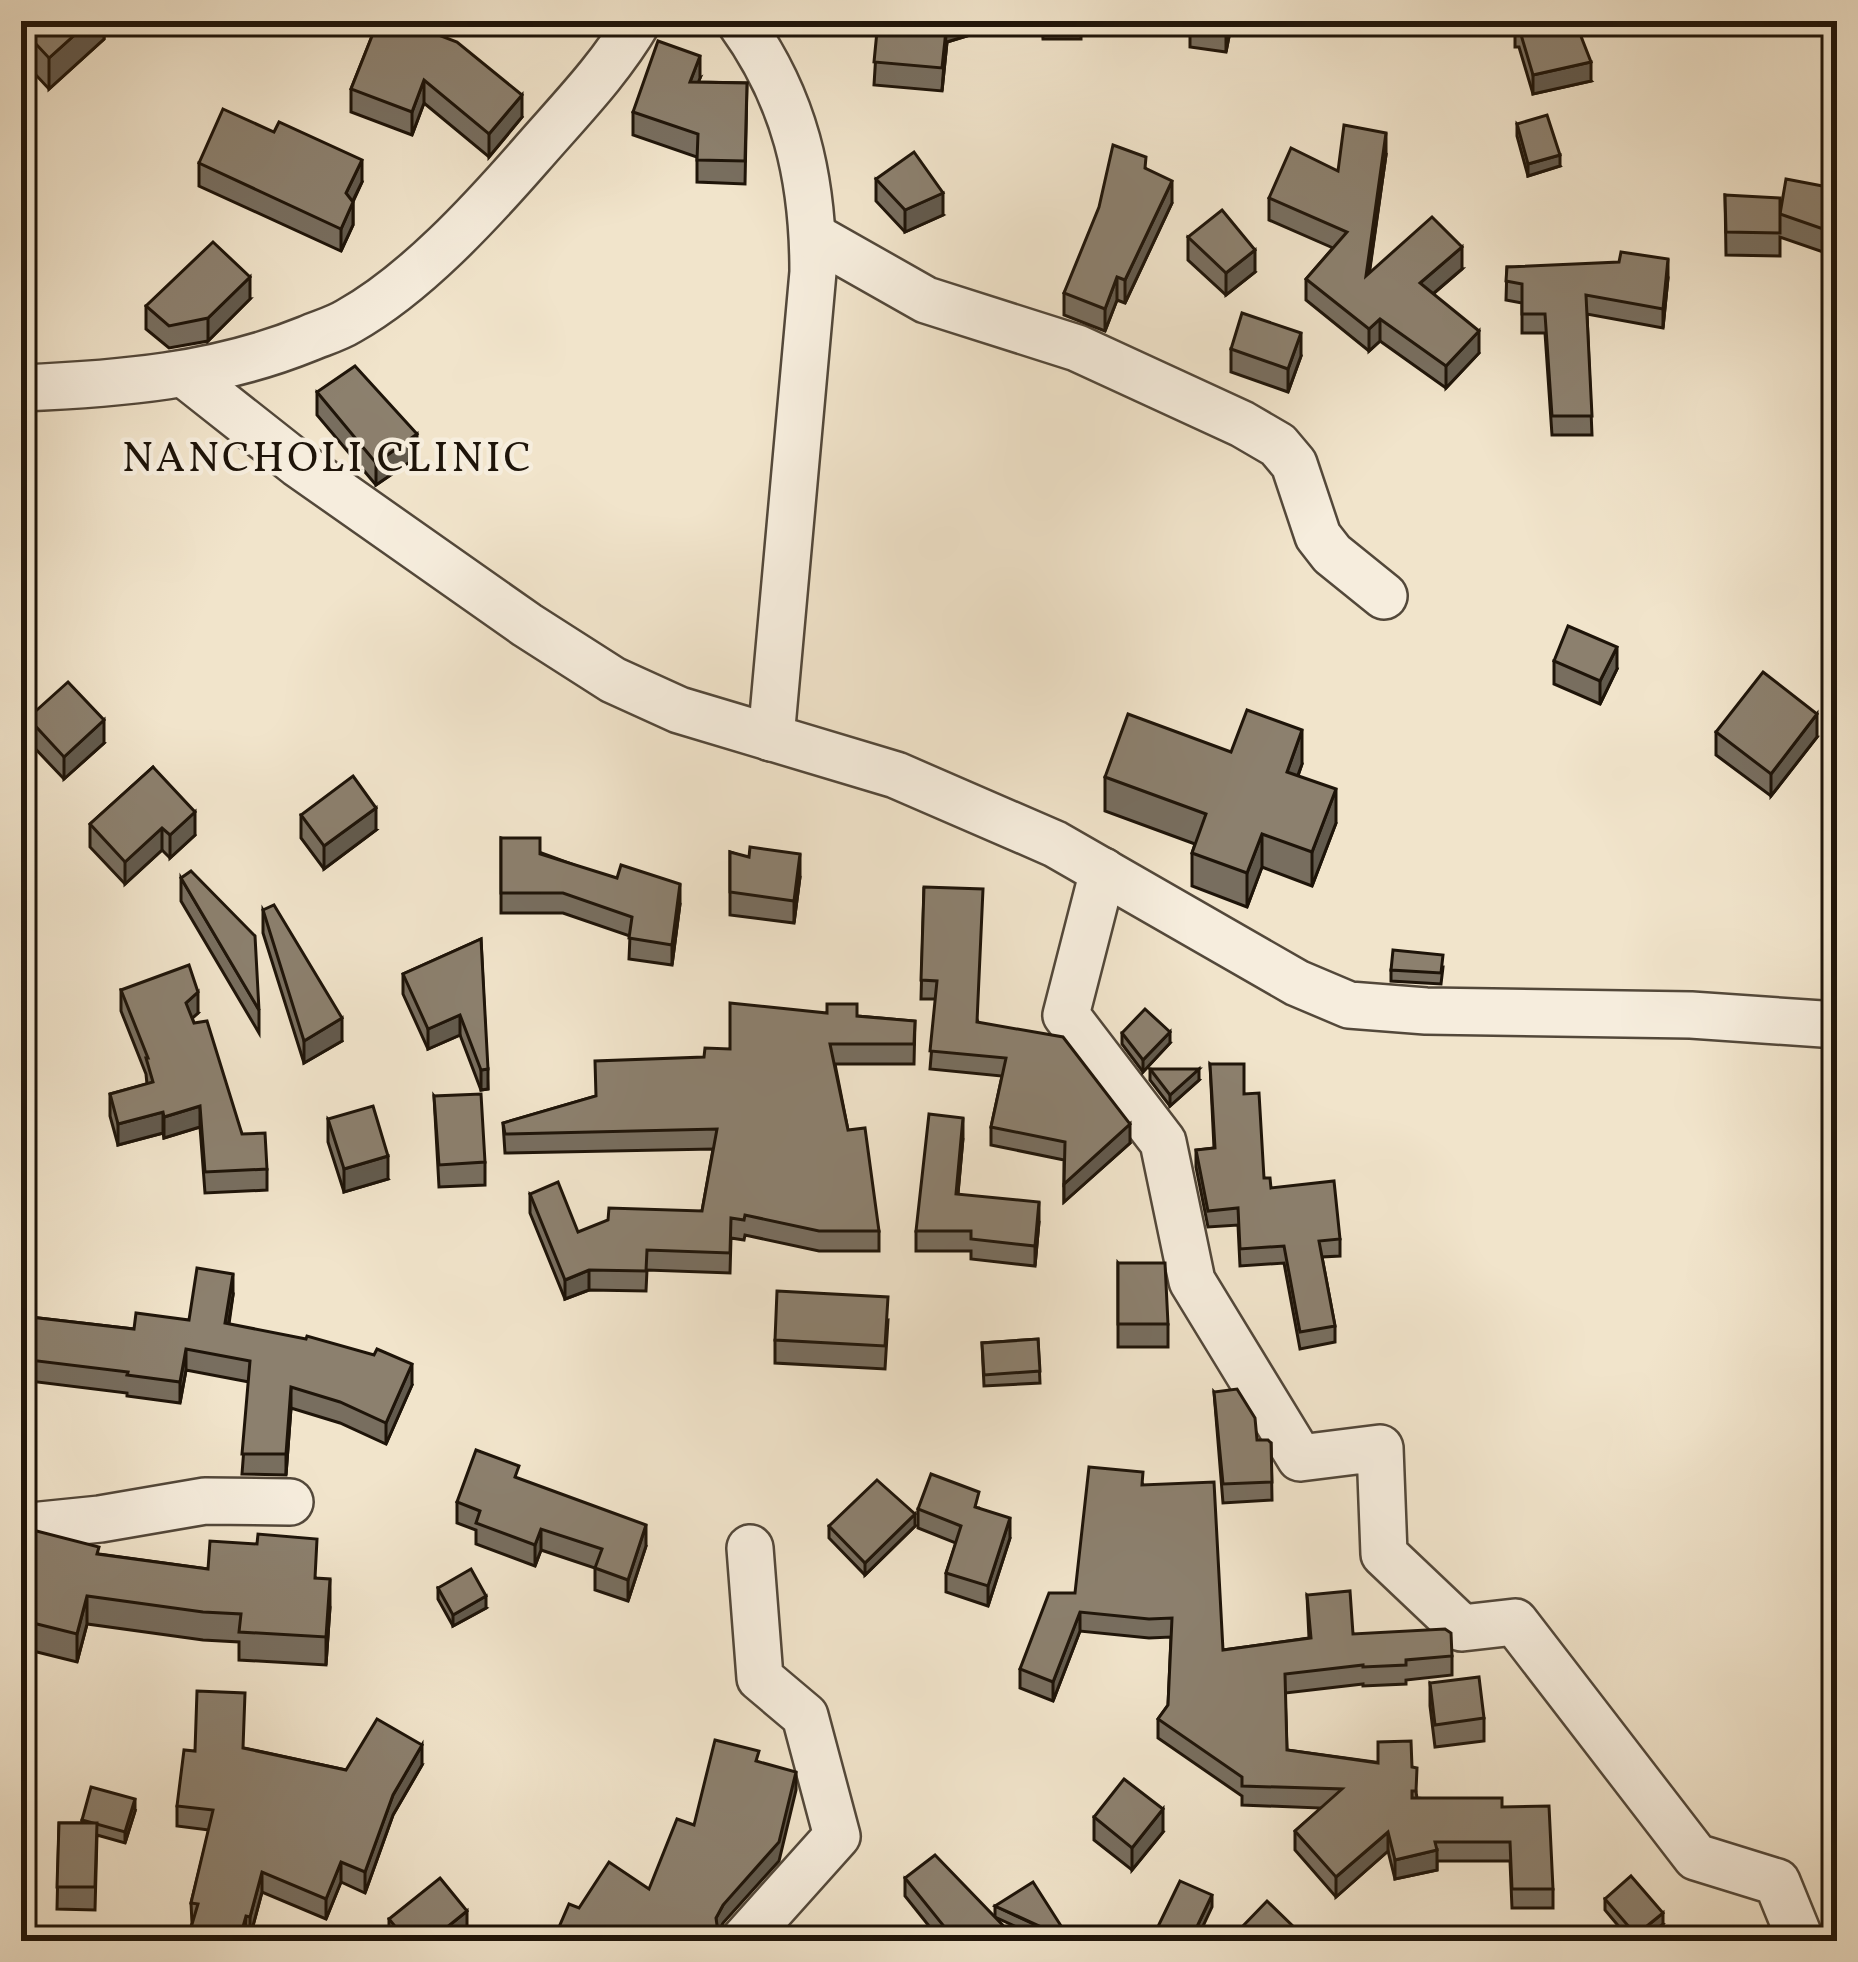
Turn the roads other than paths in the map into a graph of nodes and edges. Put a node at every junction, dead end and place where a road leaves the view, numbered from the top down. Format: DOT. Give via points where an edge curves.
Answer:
graph roads {
  1 [pos="638,21"];
  2 [pos="739,21"];
  3 [pos="813,236"];
  4 [pos="184,374"];
  5 [pos="21,388"];
  6 [pos="1384,596"];
  7 [pos="771,738"];
  8 [pos="1103,872"];
  9 [pos="1837,1025"];
  10 [pos="290,1502"];
  11 [pos="21,1527"];
  12 [pos="750,1548"];
  13 [pos="743,1941"];
  14 [pos="1801,1941"];
  1 -- 4 [label="street" via="619,55 522,166 411,278 348,322 281,350"];
  2 -- 3 [label="street" via="794,123"];
  3 -- 6 [label="street" via="926,300 1077,348 1278,445 1294,464 1318,536"];
  3 -- 7 [label="street"];
  4 -- 5 [label="street"];
  4 -- 7 [label="street" via="298,464 613,680"];
  7 -- 8 [label="street" via="896,775"];
  8 -- 9 [label="street" via="1349,1005"];
  8 -- 14 [label="street" via="1066,1015 1163,1142 1192,1281 1300,1458 1380,1448 1384,1554 1462,1628 1515,1622 1696,1857 1777,1882"];
  10 -- 11 [label="street" via="205,1501"];
  12 -- 13 [label="street" via="760,1678 805,1716 837,1836"];
}
